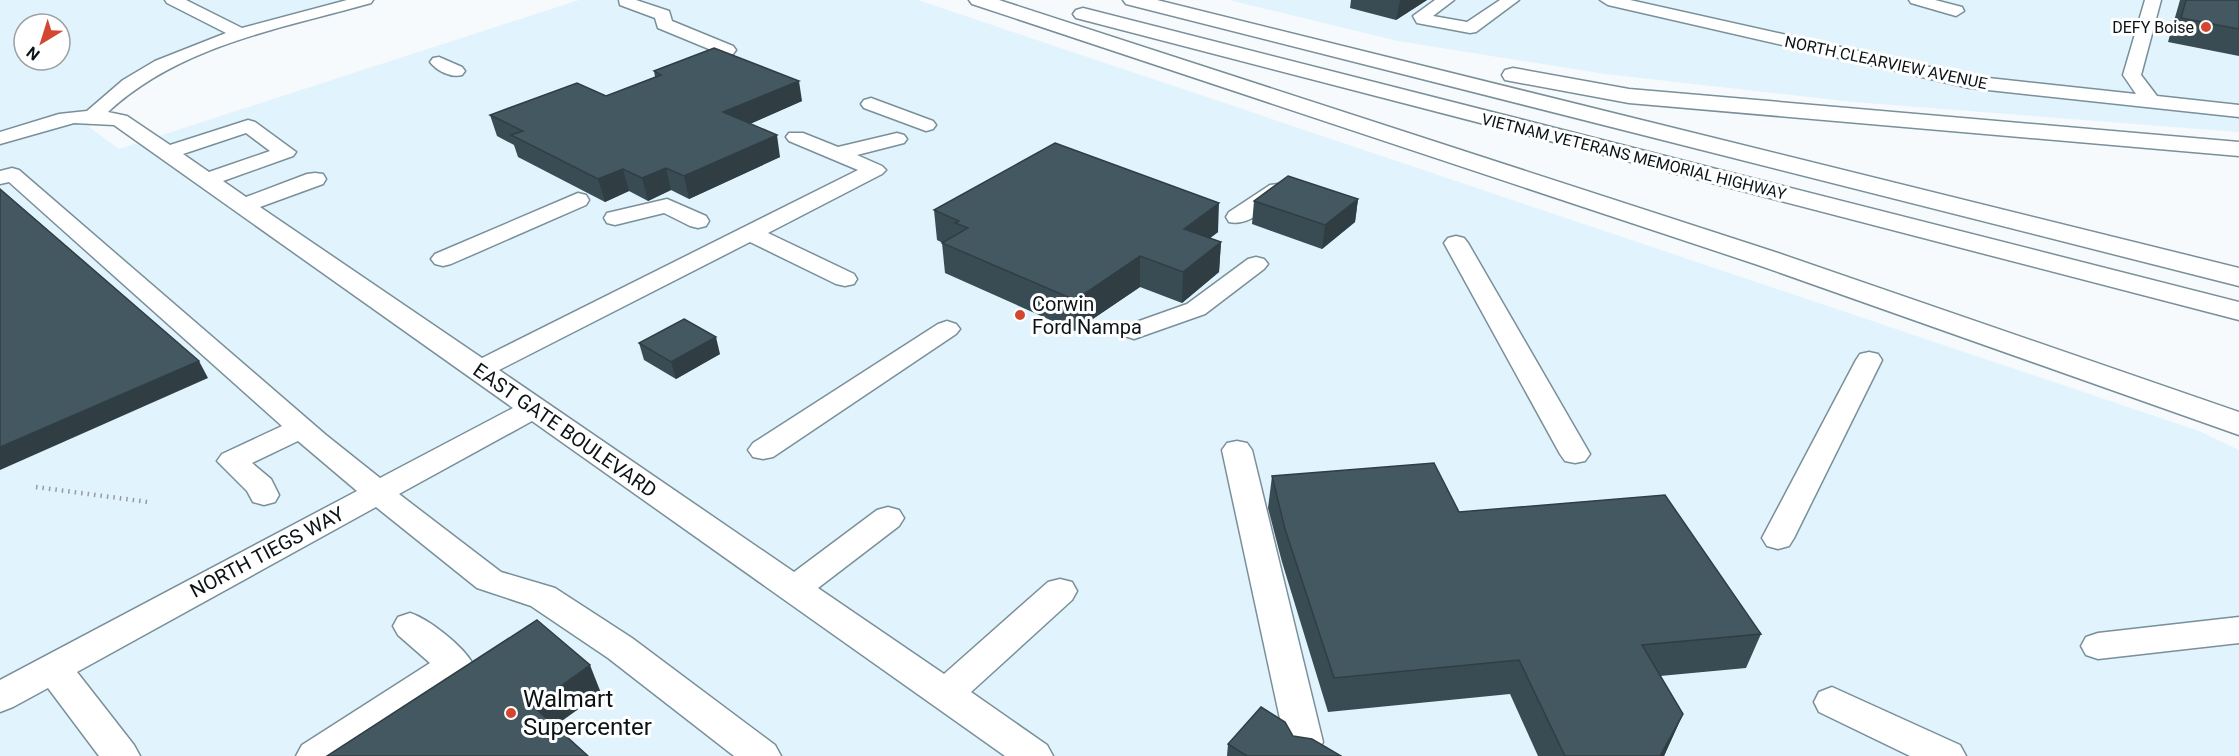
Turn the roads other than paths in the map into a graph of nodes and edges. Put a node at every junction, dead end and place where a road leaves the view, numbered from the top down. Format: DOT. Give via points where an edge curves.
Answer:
graph roads {
  1 [pos="173,0"];
  2 [pos="364,0"];
  3 [pos="979,0"];
  4 [pos="1029,0"];
  5 [pos="1133,0"];
  6 [pos="1446,0"];
  7 [pos="1510,0"];
  8 [pos="1608,0"];
  9 [pos="1917,0"];
  10 [pos="2153,0"];
  11 [pos="626,2"];
  12 [pos="1656,5"];
  13 [pos="1956,11"];
  14 [pos="242,35"];
  15 [pos="727,50"];
  16 [pos="438,62"];
  17 [pos="456,71"];
  18 [pos="2151,102"];
  19 [pos="872,104"];
  20 [pos="2239,111"];
  21 [pos="92,116"];
  22 [pos="926,125"];
  23 [pos="796,137"];
  24 [pos="0,138"];
  25 [pos="897,139"];
  26 [pos="2239,150"];
  27 [pos="167,153"];
  28 [pos="836,154"];
  29 [pos="0,178"];
  30 [pos="315,179"];
  31 [pos="207,180"];
  32 [pos="1278,190"];
  33 [pos="578,200"];
  34 [pos="242,206"];
  35 [pos="1238,217"];
  36 [pos="615,218"];
  37 [pos="698,221"];
  38 [pos="751,234"];
  39 [pos="1456,243"];
  40 [pos="443,259"];
  41 [pos="1257,264"];
  42 [pos="2239,277"];
  43 [pos="844,279"];
  44 [pos="2239,311"];
  45 [pos="946,329"];
  46 [pos="1134,330"];
  47 [pos="1869,360"];
  48 [pos="479,370"];
  49 [pos="534,408"];
  50 [pos="2239,423"];
  51 [pos="301,428"];
  52 [pos="763,450"];
  53 [pos="1237,450"];
  54 [pos="1575,454"];
  55 [pos="379,492"];
  56 [pos="264,495"];
  57 [pos="888,518"];
  58 [pos="1778,538"];
  59 [pos="794,589"];
  60 [pos="1060,591"];
  61 [pos="410,626"];
  62 [pos="2239,630"];
  63 [pos="2098,646"];
  64 [pos="53,668"];
  65 [pos="945,694"];
  66 [pos="0,697"];
  67 [pos="1832,702"];
  68 [pos="1304,742"];
  69 [pos="121,756"];
  70 [pos="315,756"];
  71 [pos="762,756"];
  72 [pos="1034,756"];
  73 [pos="1947,756"];
  1 -- 14 [label="street"];
  2 -- 14 [label="street"];
  3 -- 50 [label="highway" via="1862,290"];
  4 -- 44 [label="highway, VIETNAM VETERANS MEMORIAL HIGHWAY"];
  5 -- 26 [label="highway" via="1629,96"];
  5 -- 42 [label="highway, VIETNAM VETERANS MEMORIAL HIGHWAY"];
  6 -- 7 [label="street" via="1421,16 1423,19 1470,28"];
  8 -- 12 [label="street, NORTH CLEARVIEW AVENUE"];
  9 -- 13 [label="street"];
  10 -- 18 [label="street" via="2132,75"];
  11 -- 15 [label="street" via="663,15 664,24"];
  12 -- 18 [label="street, NORTH CLEARVIEW AVENUE" via="1970,82"];
  14 -- 21 [label="street" via="170,61 133,81"];
  16 -- 17 [label="street"];
  18 -- 20 [label="street, NORTH CLEARVIEW AVENUE"];
  19 -- 22 [label="street"];
  21 -- 24 [label="street"];
  21 -- 27 [label="street, EAST GATE BOULEVARD" via="120,120"];
  23 -- 28 [label="street"];
  25 -- 28 [label="street"];
  27 -- 31 [label="street, EAST GATE BOULEVARD"];
  27 -- 31 [label="street" via="248,126 286,152"];
  28 -- 38 [label="street" via="875,170"];
  29 -- 51 [label="street" via="12,174"];
  30 -- 34 [label="street"];
  31 -- 34 [label="street, EAST GATE BOULEVARD"];
  32 -- 35 [label="street"];
  33 -- 40 [label="street"];
  34 -- 48 [label="street, EAST GATE BOULEVARD"];
  36 -- 37 [label="street" via="667,206"];
  38 -- 43 [label="street"];
  38 -- 48 [label="street"];
  39 -- 54 [label="street"];
  41 -- 46 [label="street" via="1196,309"];
  45 -- 52 [label="street"];
  47 -- 58 [label="street"];
  48 -- 49 [label="street, EAST GATE BOULEVARD"];
  49 -- 55 [label="street, NORTH TIEGS WAY"];
  49 -- 59 [label="street, EAST GATE BOULEVARD"];
  51 -- 55 [label="street"];
  51 -- 56 [label="street" via="232,461 260,486"];
  53 -- 68 [label="street"];
  55 -- 64 [label="street, NORTH TIEGS WAY"];
  55 -- 71 [label="street" via="489,580 543,597 620,648"];
  57 -- 59 [label="street"];
  59 -- 65 [label="street, EAST GATE BOULEVARD"];
  60 -- 65 [label="street"];
  61 -- 70 [label="street" via="455,664"];
  62 -- 63 [label="street"];
  64 -- 66 [label="street, NORTH TIEGS WAY"];
  64 -- 69 [label="street"];
  65 -- 72 [label="street, EAST GATE BOULEVARD"];
  67 -- 73 [label="street"];
}
